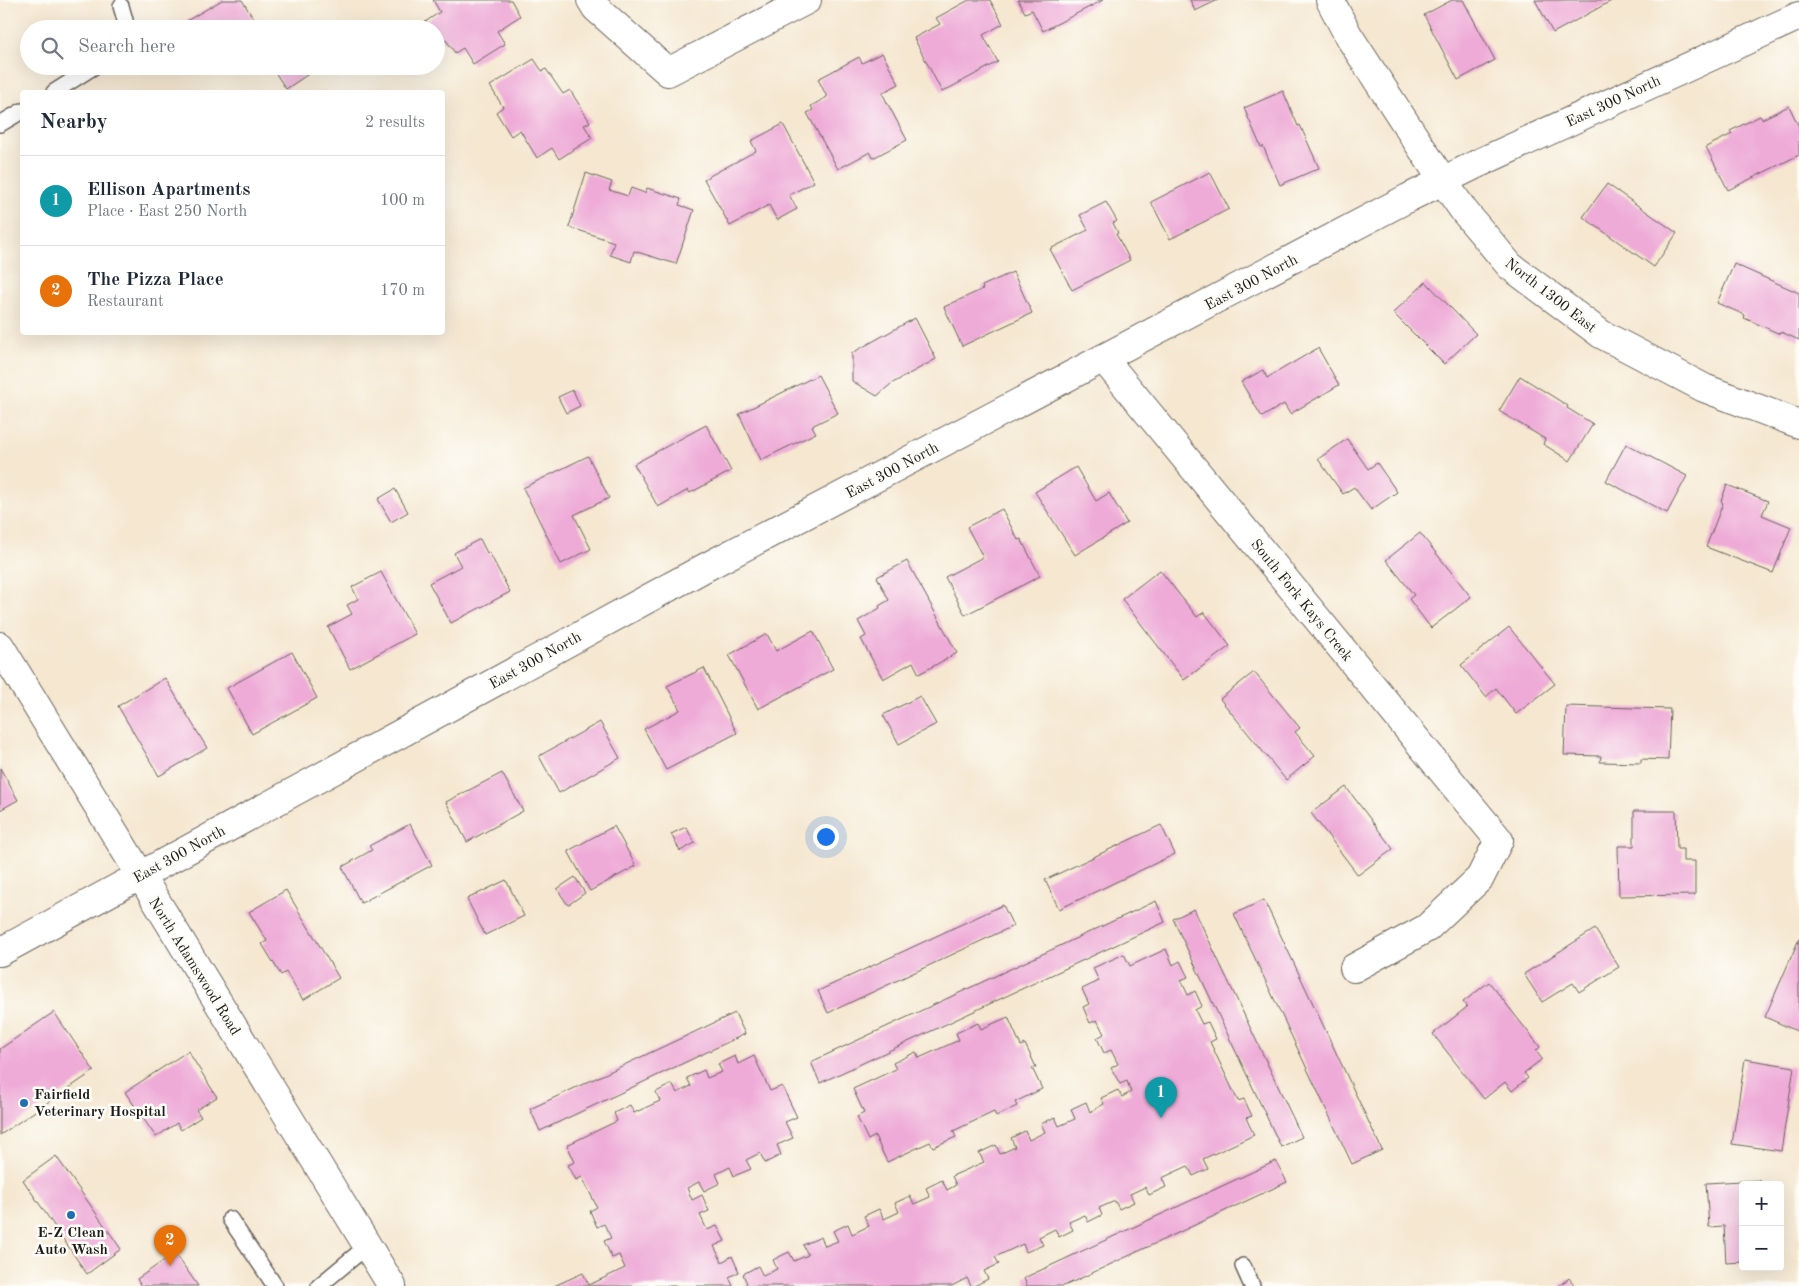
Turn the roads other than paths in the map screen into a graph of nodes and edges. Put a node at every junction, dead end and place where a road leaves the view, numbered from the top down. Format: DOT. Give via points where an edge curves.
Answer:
graph roads {
  1 [pos="591,0"];
  2 [pos="807,0"];
  3 [pos="1330,0"];
  4 [pos="121,6"];
  5 [pos="1799,16"];
  6 [pos="124,20"];
  7 [pos="81,75"];
  8 [pos="57,90"];
  9 [pos="20,112"];
  10 [pos="0,124"];
  11 [pos="1443,181"];
  12 [pos="1104,359"];
  13 [pos="1799,424"];
  14 [pos="0,646"];
  15 [pos="140,875"];
  16 [pos="0,952"];
  17 [pos="1354,968"];
  18 [pos="230,1219"];
  19 [pos="368,1246"];
  20 [pos="1243,1266"];
  21 [pos="275,1286"];
  22 [pos="319,1286"];
  23 [pos="392,1286"];
  24 [pos="1252,1286"];
  1 -- 2 [label="street" via="668,72"];
  3 -- 11 [label="street, North 1300 East" via="1348,35"];
  4 -- 6 [label="lane"];
  5 -- 11 [label="street, East 300 North"];
  7 -- 8 [label="lane"];
  9 -- 10 [label="lane"];
  11 -- 12 [label="street, East 300 North"];
  11 -- 13 [label="street, North 1300 East" via="1510,266 1601,334 1704,388"];
  12 -- 15 [label="street, East 300 North" via="706,568"];
  12 -- 17 [label="street, South Fork Kays Creek" via="1499,840 1480,878 1428,928"];
  14 -- 15 [label="street, North Adamswood Road"];
  15 -- 16 [label="street, East 300 North"];
  15 -- 19 [label="street, North Adamswood Road"];
  18 -- 21 [label="lane"];
  19 -- 22 [label="lane"];
  19 -- 23 [label="street, North Adamswood Road"];
  20 -- 24 [label="lane"];
}
